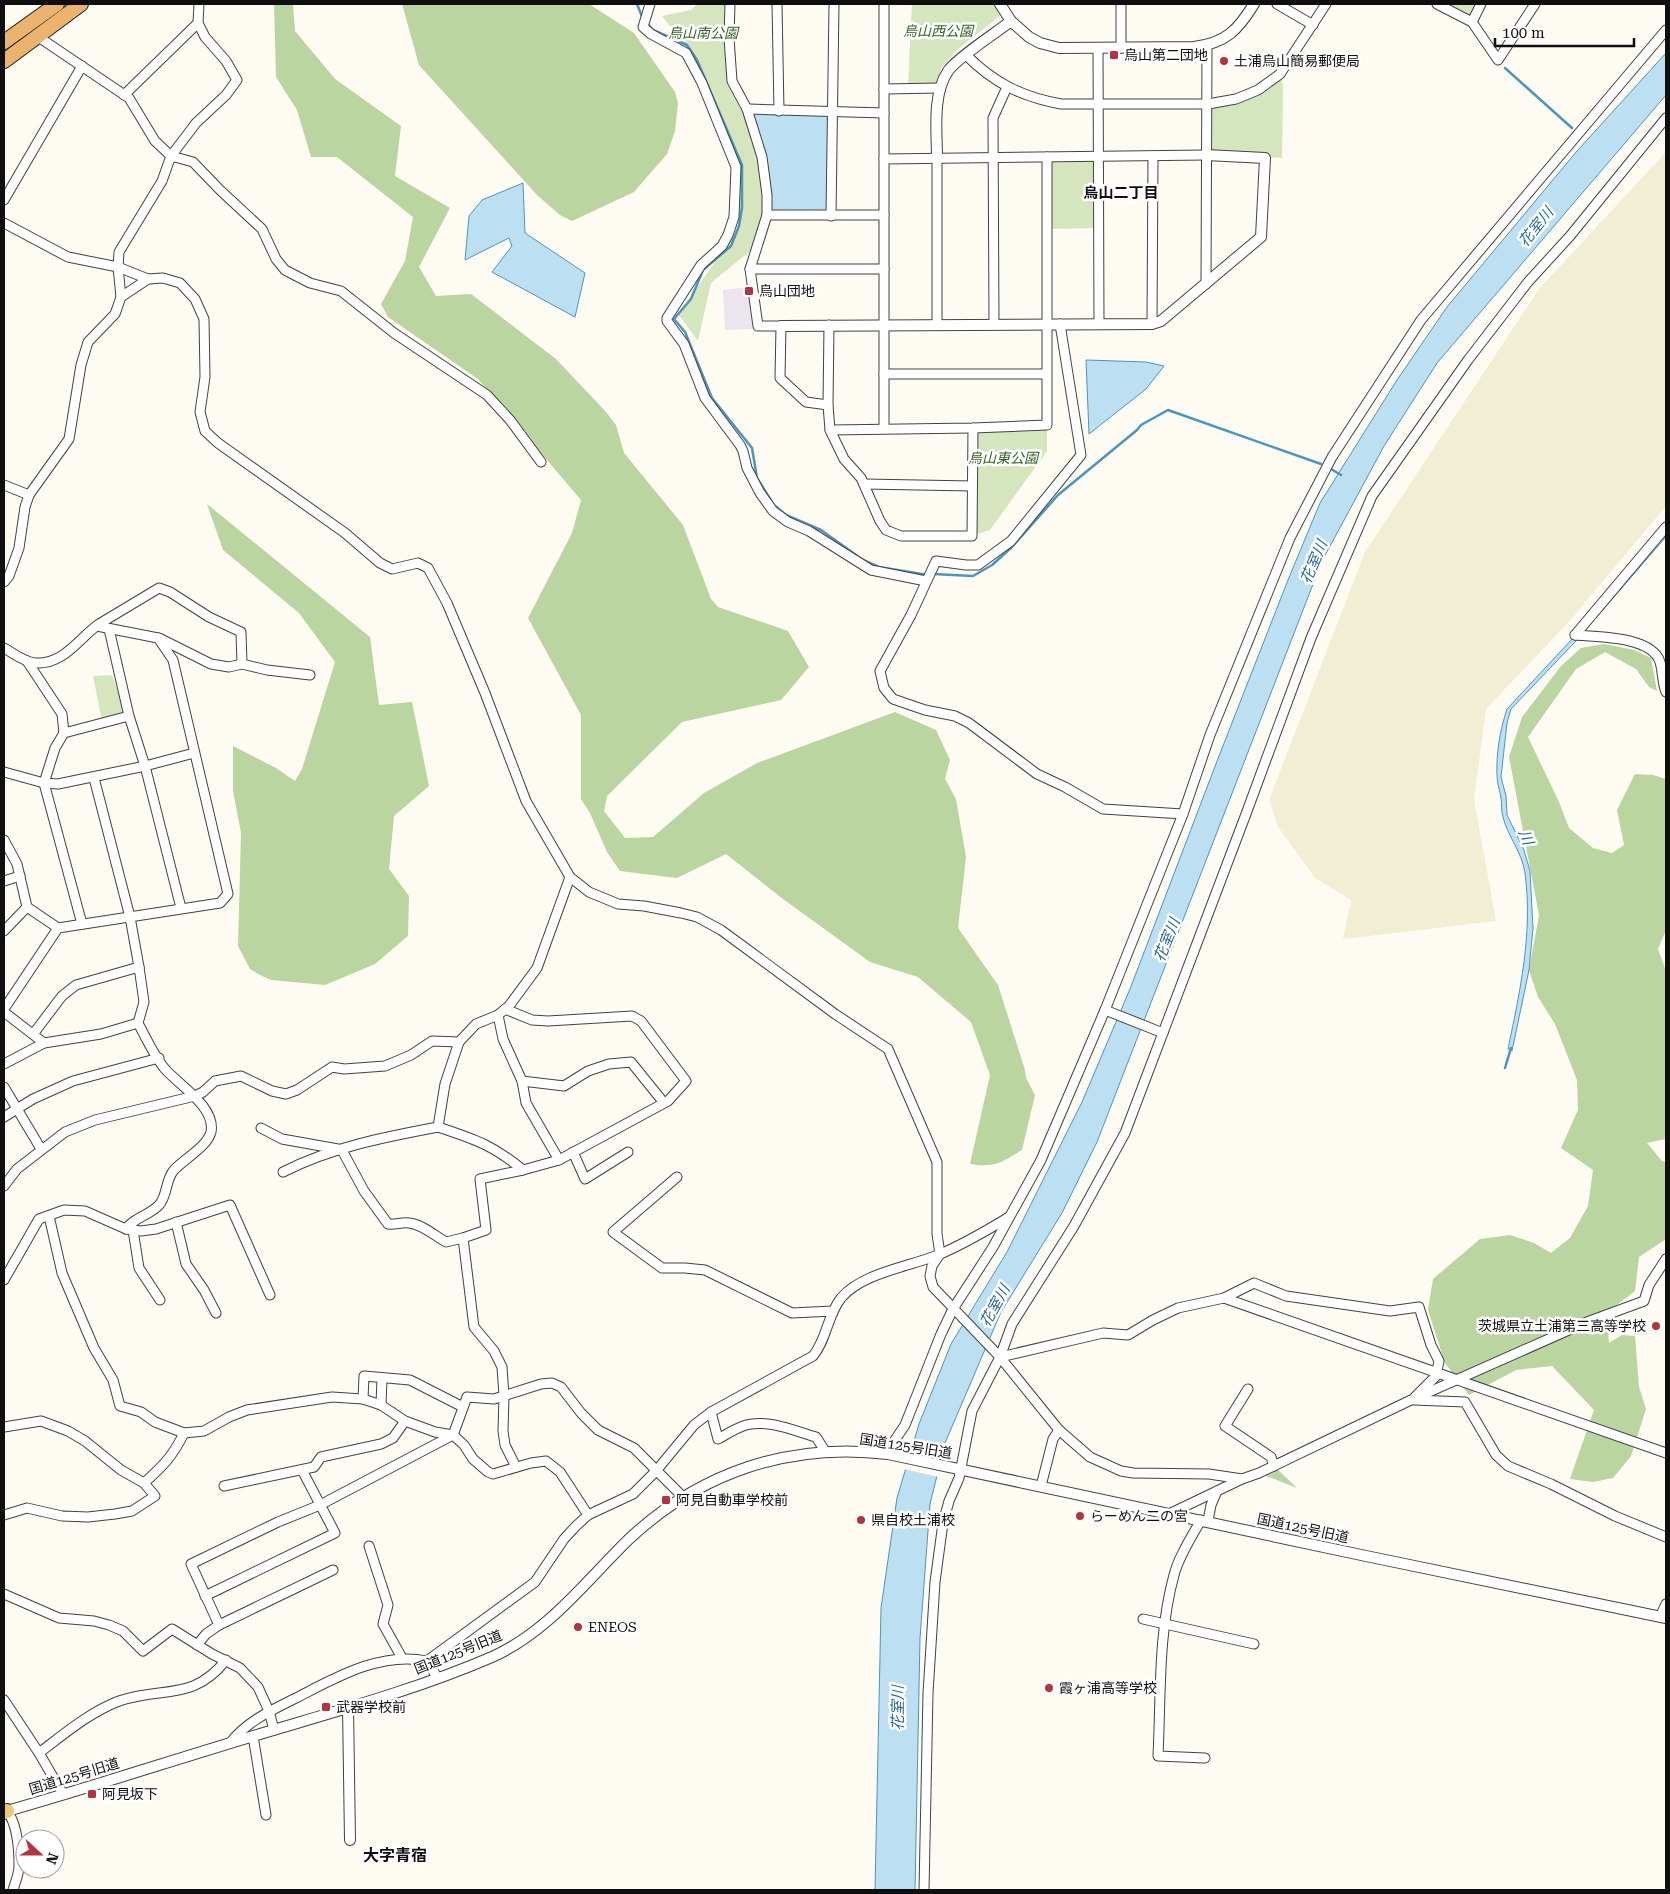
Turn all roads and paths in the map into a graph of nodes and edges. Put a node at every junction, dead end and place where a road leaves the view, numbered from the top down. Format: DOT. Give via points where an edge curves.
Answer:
graph roads {
  1 [pos="57,4"];
  2 [pos="81,4"];
  3 [pos="199,4"];
  4 [pos="650,4"];
  5 [pos="730,4"];
  6 [pos="777,4"];
  7 [pos="834,4"];
  8 [pos="884,4"];
  9 [pos="1000,4"];
  10 [pos="1121,4"];
  11 [pos="1254,4"];
  12 [pos="1277,4"];
  13 [pos="1326,4"];
  14 [pos="1437,4"];
  15 [pos="1481,4"];
  16 [pos="1535,4"];
  17 [pos="1011,21"];
  18 [pos="198,22"];
  19 [pos="1472,22"];
  20 [pos="1314,25"];
  21 [pos="1666,30"];
  22 [pos="38,36"];
  23 [pos="4,42"];
  24 [pos="1207,46"];
  25 [pos="1098,48"];
  26 [pos="1121,48"];
  27 [pos="966,55"];
  28 [pos="4,61"];
  29 [pos="82,66"];
  30 [pos="940,88"];
  31 [pos="1007,88"];
  32 [pos="884,89"];
  33 [pos="124,95"];
  34 [pos="1098,104"];
  35 [pos="1208,104"];
  36 [pos="747,109"];
  37 [pos="779,111"];
  38 [pos="833,111"];
  39 [pos="884,113"];
  40 [pos="1666,118"];
  41 [pos="1206,155"];
  42 [pos="170,156"];
  43 [pos="1098,156"];
  44 [pos="1153,156"];
  45 [pos="1047,157"];
  46 [pos="937,158"];
  47 [pos="993,158"];
  48 [pos="884,159"];
  49 [pos="4,200"];
  50 [pos="884,214"];
  51 [pos="767,216"];
  52 [pos="831,216"];
  53 [pos="4,223"];
  54 [pos="118,266"];
  55 [pos="750,269"];
  56 [pos="884,269"];
  57 [pos="148,279"];
  58 [pos="1206,284"];
  59 [pos="122,297"];
  60 [pos="994,324"];
  61 [pos="1046,324"];
  62 [pos="1060,324"];
  63 [pos="1099,324"];
  64 [pos="1152,324"];
  65 [pos="829,325"];
  66 [pos="884,325"];
  67 [pos="937,325"];
  68 [pos="781,326"];
  69 [pos="884,374"];
  70 [pos="1046,374"];
  71 [pos="828,405"];
  72 [pos="884,428"];
  73 [pos="973,428"];
  74 [pos="830,430"];
  75 [pos="541,462"];
  76 [pos="864,484"];
  77 [pos="4,485"];
  78 [pos="972,486"];
  79 [pos="29,495"];
  80 [pos="1665,532"];
  81 [pos="926,581"];
  82 [pos="4,582"];
  83 [pos="97,626"];
  84 [pos="109,629"];
  85 [pos="158,638"];
  86 [pos="4,648"];
  87 [pos="27,661"];
  88 [pos="242,664"];
  89 [pos="310,676"];
  90 [pos="1666,692"];
  91 [pos="129,716"];
  92 [pos="64,733"];
  93 [pos="194,753"];
  94 [pos="145,766"];
  95 [pos="4,772"];
  96 [pos="94,778"];
  97 [pos="44,783"];
  98 [pos="1183,814"];
  99 [pos="4,840"];
  100 [pos="20,876"];
  101 [pos="570,877"];
  102 [pos="4,881"];
  103 [pos="28,907"];
  104 [pos="181,908"];
  105 [pos="130,917"];
  106 [pos="82,924"];
  107 [pos="58,928"];
  108 [pos="4,931"];
  109 [pos="140,967"];
  110 [pos="4,1010"];
  111 [pos="1105,1010"];
  112 [pos="501,1012"];
  113 [pos="138,1023"];
  114 [pos="34,1033"];
  115 [pos="1163,1033"];
  116 [pos="459,1042"];
  117 [pos="44,1043"];
  118 [pos="159,1058"];
  119 [pos="4,1064"];
  120 [pos="522,1081"];
  121 [pos="4,1087"];
  122 [pos="195,1096"];
  123 [pos="664,1103"];
  124 [pos="18,1108"];
  125 [pos="4,1117"];
  126 [pos="438,1127"];
  127 [pos="261,1128"];
  128 [pos="41,1149"];
  129 [pos="338,1149"];
  130 [pos="573,1152"];
  131 [pos="628,1152"];
  132 [pos="559,1160"];
  133 [pos="523,1170"];
  134 [pos="283,1172"];
  135 [pos="677,1177"];
  136 [pos="4,1186"];
  137 [pos="49,1216"];
  138 [pos="1011,1216"];
  139 [pos="176,1222"];
  140 [pos="129,1230"];
  141 [pos="463,1238"];
  142 [pos="940,1254"];
  143 [pos="1666,1259"];
  144 [pos="4,1280"];
  145 [pos="270,1295"];
  146 [pos="1224,1298"];
  147 [pos="160,1300"];
  148 [pos="953,1309"];
  149 [pos="833,1311"];
  150 [pos="216,1313"];
  151 [pos="997,1353"];
  152 [pos="1436,1372"];
  153 [pos="382,1378"];
  154 [pos="1458,1380"];
  155 [pos="1248,1390"];
  156 [pos="504,1396"];
  157 [pos="362,1399"];
  158 [pos="1411,1400"];
  159 [pos="381,1406"];
  160 [pos="463,1407"];
  161 [pos="711,1412"];
  162 [pos="404,1421"];
  163 [pos="4,1427"];
  164 [pos="1058,1430"];
  165 [pos="184,1433"];
  166 [pos="453,1435"];
  167 [pos="825,1451"];
  168 [pos="1666,1453"];
  169 [pos="888,1454"];
  170 [pos="1274,1466"];
  171 [pos="516,1467"];
  172 [pos="956,1468"];
  173 [pos="302,1470"];
  174 [pos="656,1471"];
  175 [pos="1242,1479"];
  176 [pos="144,1483"];
  177 [pos="224,1486"];
  178 [pos="1041,1486"];
  179 [pos="1216,1491"];
  180 [pos="683,1496"];
  181 [pos="320,1505"];
  182 [pos="1171,1513"];
  183 [pos="4,1514"];
  184 [pos="588,1515"];
  185 [pos="1204,1520"];
  186 [pos="1666,1537"];
  187 [pos="368,1546"];
  188 [pos="333,1570"];
  189 [pos="4,1594"];
  190 [pos="206,1596"];
  191 [pos="1666,1604"];
  192 [pos="1663,1617"];
  193 [pos="1143,1619"];
  194 [pos="218,1625"];
  195 [pos="1164,1625"];
  196 [pos="1254,1644"];
  197 [pos="197,1645"];
  198 [pos="402,1658"];
  199 [pos="226,1660"];
  200 [pos="427,1662"];
  201 [pos="437,1677"];
  202 [pos="4,1700"];
  203 [pos="348,1707"];
  204 [pos="269,1711"];
  205 [pos="274,1730"];
  206 [pos="253,1736"];
  207 [pos="230,1743"];
  208 [pos="39,1752"];
  209 [pos="1205,1758"];
  210 [pos="63,1794"];
  211 [pos="6,1811"];
  212 [pos="266,1814"];
  213 [pos="15,1829"];
  214 [pos="350,1840"];
  215 [pos="924,1890"];
  1 -- 23 [label="highway"];
  2 -- 22 [label="highway"];
  3 -- 18 [label="street"];
  4 -- 81 [label="street" via="643,27 686,53 702,83 736,167 734,217 728,235 722,246 701,265 667,322 684,344 705,398 740,445 747,468 773,511 871,570"];
  5 -- 36 [label="street" via="728,38 732,81"];
  6 -- 37 [label="street"];
  7 -- 38 [label="street"];
  8 -- 32 [label="street"];
  9 -- 17 [label="street"];
  10 -- 26 [label="street"];
  11 -- 24 [label="street" via="1232,34"];
  12 -- 20 [label="street"];
  13 -- 20 [label="street"];
  14 -- 19 [label="street"];
  15 -- 19 [label="street"];
  16 -- 19 [label="street" via="1498,60"];
  17 -- 25 [label="street" via="1040,43 1059,48"];
  17 -- 27 [label="street"];
  18 -- 33 [label="street"];
  18 -- 42 [label="street" via="236,80"];
  20 -- 35 [label="street" via="1280,74 1258,90 1236,99"];
  21 -- 98 [label="street" via="1422,320 1332,457 1290,538 1210,735"];
  22 -- 28 [label="highway"];
  22 -- 29 [label="street"];
  24 -- 26 [label="street"];
  24 -- 35 [label="street"];
  25 -- 26 [label="street"];
  25 -- 34 [label="street"];
  27 -- 30 [label="street" via="949,70"];
  27 -- 31 [label="street"];
  29 -- 33 [label="street"];
  29 -- 49 [label="street"];
  30 -- 32 [label="street"];
  30 -- 46 [label="street"];
  31 -- 34 [label="street" via="1061,104"];
  31 -- 47 [label="street" via="992,118"];
  32 -- 39 [label="street"];
  33 -- 42 [label="street" via="155,141"];
  34 -- 35 [label="street"];
  34 -- 43 [label="street"];
  35 -- 41 [label="street"];
  36 -- 37 [label="street"];
  36 -- 51 [label="street" via="762,156"];
  37 -- 38 [label="street"];
  38 -- 39 [label="street"];
  38 -- 52 [label="street"];
  39 -- 48 [label="street"];
  40 -- 115 [label="street" via="1570,236 1528,282 1372,496 1311,638"];
  41 -- 44 [label="street"];
  41 -- 58 [label="street"];
  41 -- 58 [label="street" via="1265,158 1261,237"];
  42 -- 54 [label="street" via="162,181 119,252"];
  42 -- 75 [label="street" via="193,162 262,229 285,270 310,283 342,291 394,333 487,395"];
  43 -- 44 [label="street"];
  43 -- 45 [label="street"];
  43 -- 63 [label="street"];
  44 -- 64 [label="street"];
  45 -- 47 [label="street"];
  45 -- 61 [label="street"];
  46 -- 47 [label="street"];
  46 -- 48 [label="street"];
  46 -- 67 [label="street"];
  47 -- 60 [label="street"];
  48 -- 50 [label="street"];
  50 -- 52 [label="street"];
  50 -- 56 [label="street"];
  51 -- 52 [label="street"];
  51 -- 55 [label="street"];
  53 -- 54 [label="street" via="68,257"];
  54 -- 57 [label="street"];
  54 -- 59 [label="street"];
  55 -- 56 [label="street"];
  55 -- 68 [label="street" via="758,326"];
  56 -- 66 [label="street"];
  57 -- 59 [label="street"];
  57 -- 101 [label="street" via="163,278 180,283 195,299 204,319 205,377 200,412 205,430 218,443 380,562 392,569 418,563 428,568 447,603 485,693 526,801"];
  58 -- 64 [label="street" via="1161,321"];
  59 -- 79 [label="street" via="115,314 88,342 69,439"];
  60 -- 61 [label="street"];
  60 -- 67 [label="street"];
  61 -- 62 [label="street"];
  61 -- 70 [label="street"];
  62 -- 63 [label="street"];
  62 -- 81 [label="street" via="1081,455 1011,541 978,564 966,566 936,561"];
  63 -- 64 [label="street"];
  65 -- 66 [label="street"];
  65 -- 68 [label="street"];
  65 -- 71 [label="street"];
  66 -- 67 [label="street"];
  66 -- 69 [label="street"];
  68 -- 71 [label="street" via="780,378 806,402"];
  69 -- 70 [label="street"];
  69 -- 72 [label="street"];
  70 -- 73 [label="street" via="1047,424"];
  71 -- 74 [label="street"];
  72 -- 73 [label="street"];
  72 -- 74 [label="street"];
  73 -- 78 [label="street"];
  74 -- 76 [label="street" via="844,459"];
  76 -- 78 [label="street"];
  76 -- 78 [label="street" via="886,530 901,536 972,536"];
  77 -- 79 [label="street"];
  79 -- 82 [label="street" via="19,548"];
  80 -- 90 [label="street" via="1574,635 1627,640 1650,648 1660,660"];
  81 -- 98 [label="street" via="880,671 884,688 893,699 969,722 1037,774 1103,809"];
  83 -- 84 [label="street"];
  83 -- 87 [label="street" via="53,661"];
  83 -- 88 [label="street" via="159,588 242,632"];
  84 -- 85 [label="street"];
  84 -- 91 [label="street"];
  85 -- 88 [label="street" via="211,664 229,668"];
  85 -- 93 [label="street" via="173,660"];
  86 -- 87 [label="street"];
  87 -- 92 [label="street" via="62,714"];
  88 -- 89 [label="street"];
  91 -- 92 [label="street"];
  91 -- 94 [label="street"];
  92 -- 97 [label="street" via="55,748"];
  93 -- 94 [label="street"];
  93 -- 104 [label="street" via="228,894 220,903"];
  94 -- 96 [label="street"];
  94 -- 104 [label="street"];
  95 -- 97 [label="street"];
  96 -- 97 [label="street"];
  96 -- 105 [label="street"];
  97 -- 106 [label="street"];
  98 -- 111 [label="street"];
  99 -- 100 [label="street"];
  100 -- 102 [label="street"];
  100 -- 103 [label="street"];
  101 -- 112 [label="street" via="537,968"];
  101 -- 142 [label="street" via="589,892 618,904 681,913 705,921 888,1049 937,1162"];
  103 -- 107 [label="street"];
  103 -- 108 [label="street"];
  104 -- 105 [label="street"];
  105 -- 106 [label="street"];
  105 -- 109 [label="street"];
  106 -- 107 [label="street"];
  107 -- 110 [label="street"];
  109 -- 113 [label="street" via="144,1002"];
  109 -- 114 [label="street" via="76,985 62,996"];
  110 -- 114 [label="street"];
  111 -- 115 [label="street"];
  111 -- 138 [label="street" via="1040,1160"];
  112 -- 116 [label="street" via="476,1024"];
  112 -- 120 [label="street" via="504,1039"];
  112 -- 123 [label="street" via="548,1021 632,1016 642,1020 686,1081"];
  113 -- 117 [label="street" via="101,1034"];
  113 -- 118 [label="street"];
  114 -- 117 [label="street"];
  115 -- 151 [label="street" via="1125,1133 1074,1226"];
  116 -- 122 [label="street" via="432,1041 385,1066 332,1067 286,1094 241,1076 215,1081"];
  116 -- 126 [label="street" via="444,1084"];
  117 -- 119 [label="street"];
  118 -- 122 [label="street" via="165,1069"];
  118 -- 124 [label="street" via="73,1081"];
  120 -- 123 [label="street" via="564,1086 588,1071 609,1064 631,1062"];
  120 -- 132 [label="street" via="526,1103"];
  121 -- 124 [label="street"];
  122 -- 128 [label="street" via="95,1120 65,1132"];
  122 -- 140 [label="street" via="211,1122 210,1133 174,1171 158,1206 128,1226"];
  123 -- 130 [label="street"];
  124 -- 125 [label="street"];
  124 -- 128 [label="street"];
  126 -- 129 [label="street"];
  126 -- 133 [label="street" via="482,1142 507,1156"];
  127 -- 129 [label="street" via="282,1139"];
  128 -- 136 [label="street" via="17,1168"];
  129 -- 134 [label="street"];
  129 -- 141 [label="street" via="388,1224 416,1224 446,1242"];
  130 -- 131 [label="street" via="585,1179"];
  130 -- 132 [label="street"];
  132 -- 133 [label="street"];
  133 -- 141 [label="street" via="480,1179 486,1230"];
  135 -- 149 [label="street" via="612,1232 662,1268 705,1270 792,1313"];
  137 -- 140 [label="street" via="64,1210 85,1211"];
  137 -- 144 [label="street" via="39,1219"];
  137 -- 165 [label="street" via="62,1273 94,1348 113,1380 120,1406 141,1412 155,1422"];
  138 -- 142 [label="street"];
  138 -- 148 [label="street"];
  139 -- 140 [label="street" via="156,1229"];
  139 -- 145 [label="street" via="230,1205"];
  139 -- 150 [label="street" via="186,1264"];
  140 -- 147 [label="street" via="139,1268"];
  141 -- 156 [label="street" via="474,1327 494,1351 502,1367"];
  142 -- 148 [label="street" via="930,1276 933,1287"];
  142 -- 149 [label="street" via="863,1280 842,1297"];
  143 -- 154 [label="street" via="1649,1285 1644,1301 1587,1322"];
  146 -- 151 [label="street" via="1178,1308 1128,1335 1103,1333"];
  146 -- 152 [label="street"];
  146 -- 152 [label="street" via="1254,1283 1286,1296 1390,1311 1419,1307 1439,1361"];
  148 -- 151 [label="street"];
  148 -- 169 [label="street" via="905,1425"];
  149 -- 161 [label="street" via="821,1346 813,1356"];
  151 -- 164 [label="street"];
  151 -- 172 [label="street" via="972,1411"];
  152 -- 154 [label="street"];
  152 -- 158 [label="street" via="1436,1376"];
  153 -- 157 [label="street" via="364,1376"];
  153 -- 159 [label="street"];
  153 -- 160 [label="street" via="410,1380"];
  154 -- 158 [label="street"];
  154 -- 168 [label="street"];
  155 -- 170 [label="street" via="1225,1426 1271,1456"];
  156 -- 160 [label="street" via="494,1399 467,1397"];
  156 -- 171 [label="street" via="505,1445"];
  156 -- 174 [label="street" via="552,1383 561,1388 598,1430 634,1448"];
  157 -- 159 [label="street"];
  157 -- 165 [label="street" via="332,1397 247,1410 204,1431"];
  158 -- 170 [label="street"];
  158 -- 186 [label="street" via="1465,1402 1496,1455 1508,1466"];
  159 -- 162 [label="street"];
  160 -- 166 [label="street"];
  161 -- 167 [label="street" via="718,1439 757,1423 816,1437"];
  161 -- 174 [label="street" via="688,1431"];
  162 -- 166 [label="street"];
  162 -- 173 [label="street" via="393,1438 381,1444 321,1457 314,1467"];
  163 -- 176 [label="street" via="40,1421 68,1431"];
  164 -- 175 [label="street" via="1090,1457 1121,1471 1208,1474"];
  164 -- 178 [label="street" via="1052,1439"];
  165 -- 176 [label="street" via="166,1464"];
  166 -- 171 [label="street" via="488,1472 493,1474"];
  166 -- 181 [label="street"];
  167 -- 169 [label="street, 国道125号旧道"];
  167 -- 180 [label="street, 国道125号旧道" via="764,1462 718,1478"];
  169 -- 172 [label="street, 国道125号旧道"];
  170 -- 175 [label="street"];
  171 -- 184 [label="street" via="546,1461 560,1472"];
  172 -- 178 [label="street, 国道125号旧道"];
  172 -- 215 [label="street" via="943,1523 935,1582 928,1693"];
  173 -- 177 [label="street"];
  173 -- 181 [label="street"];
  174 -- 180 [label="street"];
  174 -- 184 [label="street" via="633,1494"];
  175 -- 179 [label="street"];
  176 -- 183 [label="street" via="155,1496 132,1511 88,1517 62,1516 27,1508"];
  178 -- 182 [label="street, 国道125号旧道"];
  179 -- 182 [label="street"];
  179 -- 185 [label="street"];
  180 -- 201 [label="street, 国道125号旧道" via="629,1540 530,1635 495,1655"];
  181 -- 190 [label="street" via="335,1534"];
  181 -- 190 [label="street" via="191,1564"];
  182 -- 185 [label="street, 国道125号旧道"];
  184 -- 200 [label="street" via="564,1539 535,1582"];
  185 -- 192 [label="street, 国道125号旧道"];
  185 -- 195 [label="street" via="1176,1568"];
  187 -- 198 [label="street" via="388,1605 383,1624"];
  188 -- 194 [label="street"];
  189 -- 197 [label="street" via="59,1618 109,1625 123,1631 143,1651 172,1629"];
  190 -- 194 [label="street"];
  191 -- 192 [label="street"];
  193 -- 195 [label="street"];
  194 -- 197 [label="street"];
  195 -- 196 [label="street"];
  195 -- 209 [label="street" via="1158,1756"];
  197 -- 199 [label="street"];
  198 -- 200 [label="street"];
  198 -- 204 [label="street" via="342,1674"];
  199 -- 204 [label="street" via="240,1668 258,1687"];
  199 -- 208 [label="street" via="216,1673 196,1686 134,1697 93,1714"];
  200 -- 201 [label="street"];
  201 -- 203 [label="street, 国道125号旧道"];
  202 -- 208 [label="street"];
  203 -- 205 [label="street, 国道125号旧道"];
  203 -- 214 [label="street"];
  204 -- 205 [label="street"];
  204 -- 207 [label="street" via="246,1726"];
  205 -- 206 [label="street, 国道125号旧道"];
  206 -- 207 [label="street, 国道125号旧道"];
  206 -- 212 [label="street"];
  207 -- 210 [label="street, 国道125号旧道"];
  208 -- 210 [label="street"];
  210 -- 211 [label="street, 国道125号旧道"];
  211 -- 213 [label="street" via="12,1817"];
}
